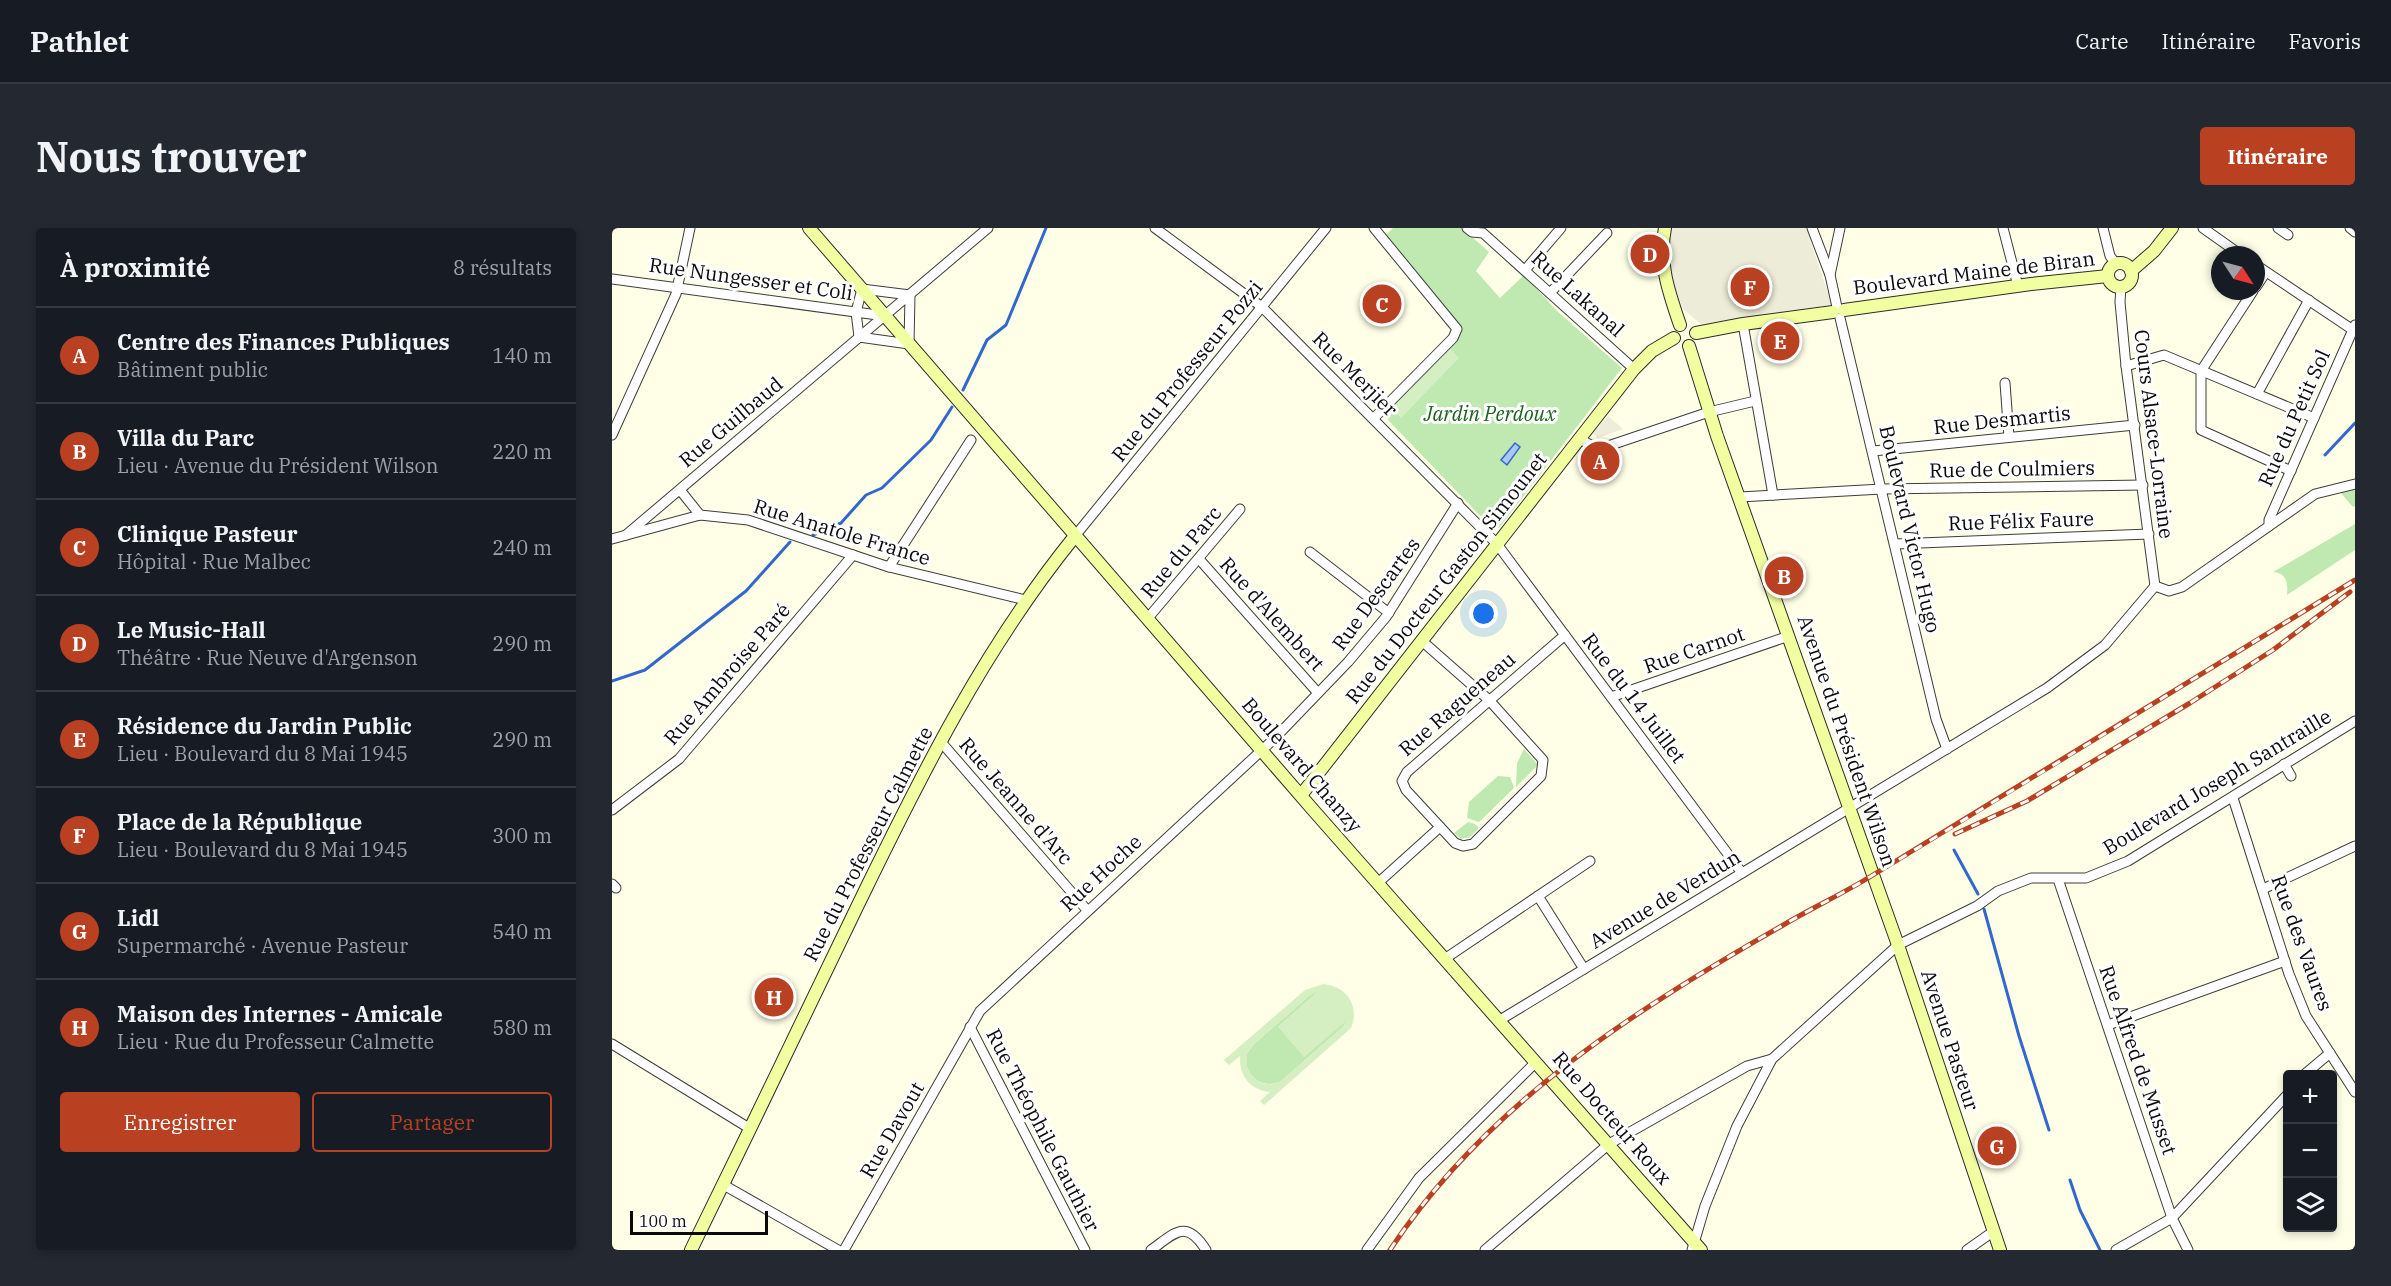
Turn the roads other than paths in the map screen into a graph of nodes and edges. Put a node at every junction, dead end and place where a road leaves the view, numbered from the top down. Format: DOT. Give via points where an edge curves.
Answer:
graph roads {
  1 [pos="690,228"];
  2 [pos="988,228"];
  3 [pos="1155,228"];
  4 [pos="1326,228"];
  5 [pos="1374,228"];
  6 [pos="1467,228"];
  7 [pos="1561,228"];
  8 [pos="1665,228"];
  9 [pos="1812,228"];
  10 [pos="1840,228"];
  11 [pos="2003,228"];
  12 [pos="2103,228"];
  13 [pos="2172,228"];
  14 [pos="2203,228"];
  15 [pos="2278,228"];
  16 [pos="2349,228"];
  17 [pos="816,231"];
  18 [pos="2355,232"];
  19 [pos="1608,233"];
  20 [pos="2288,235"];
  21 [pos="2228,246"];
  22 [pos="2116,264"];
  23 [pos="1525,270"];
  24 [pos="2131,271"];
  25 [pos="2266,272"];
  26 [pos="1830,275"];
  27 [pos="2108,276"];
  28 [pos="612,279"];
  29 [pos="2018,286"];
  30 [pos="2121,287"];
  31 [pos="679,289"];
  32 [pos="862,289"];
  33 [pos="1550,293"];
  34 [pos="910,295"];
  35 [pos="2247,300"];
  36 [pos="2309,300"];
  37 [pos="1262,307"];
  38 [pos="856,312"];
  39 [pos="1838,312"];
  40 [pos="885,316"];
  41 [pos="1743,324"];
  42 [pos="1680,325"];
  43 [pos="2354,327"];
  44 [pos="1696,333"];
  45 [pos="859,337"];
  46 [pos="1674,338"];
  47 [pos="909,344"];
  48 [pos="1689,346"];
  49 [pos="2126,366"];
  50 [pos="1634,369"];
  51 [pos="2201,371"];
  52 [pos="2005,383"];
  53 [pos="2257,394"];
  54 [pos="1755,402"];
  55 [pos="1709,412"];
  56 [pos="1374,418"];
  57 [pos="2314,418"];
  58 [pos="2134,425"];
  59 [pos="612,435"];
  60 [pos="2009,437"];
  61 [pos="1580,439"];
  62 [pos="971,440"];
  63 [pos="1873,451"];
  64 [pos="2291,471"];
  65 [pos="2355,484"];
  66 [pos="2144,485"];
  67 [pos="1882,489"];
  68 [pos="680,490"];
  69 [pos="1773,495"];
  70 [pos="1740,497"];
  71 [pos="1458,503"];
  72 [pos="1240,509"];
  73 [pos="700,515"];
  74 [pos="2269,526"];
  75 [pos="2149,534"];
  76 [pos="626,535"];
  77 [pos="1075,536"];
  78 [pos="612,539"];
  79 [pos="1497,544"];
  80 [pos="1895,544"];
  81 [pos="1310,552"];
  82 [pos="854,555"];
  83 [pos="1199,559"];
  84 [pos="889,567"];
  85 [pos="2156,586"];
  86 [pos="1026,600"];
  87 [pos="1389,613"];
  88 [pos="1148,618"];
  89 [pos="1565,634"];
  90 [pos="1789,636"];
  91 [pos="1422,641"];
  92 [pos="1318,693"];
  93 [pos="1611,697"];
  94 [pos="1489,700"];
  95 [pos="2355,721"];
  96 [pos="941,742"];
  97 [pos="1262,748"];
  98 [pos="1947,749"];
  99 [pos="2284,764"];
  100 [pos="2291,776"];
  101 [pos="1302,794"];
  102 [pos="2233,798"];
  103 [pos="614,806"];
  104 [pos="1850,808"];
  105 [pos="1440,827"];
  106 [pos="2355,846"];
  107 [pos="1590,861"];
  108 [pos="1742,873"];
  109 [pos="2058,879"];
  110 [pos="1378,882"];
  111 [pos="2263,888"];
  112 [pos="1538,896"];
  113 [pos="1087,910"];
  114 [pos="1898,945"];
  115 [pos="1446,958"];
  116 [pos="2285,961"];
  117 [pos="1584,969"];
  118 [pos="1500,1020"];
  119 [pos="2108,1025"];
  120 [pos="970,1027"];
  121 [pos="612,1044"];
  122 [pos="2330,1053"];
  123 [pos="1772,1059"];
  124 [pos="1536,1062"];
  125 [pos="2310,1070"];
  126 [pos="2355,1092"];
  127 [pos="2283,1099"];
  128 [pos="749,1128"];
  129 [pos="1609,1144"];
  130 [pos="722,1184"];
  131 [pos="2172,1218"];
  132 [pos="1994,1231"];
  133 [pos="1696,1247"];
  134 [pos="691,1250"];
  135 [pos="838,1250"];
  136 [pos="844,1250"];
  137 [pos="1085,1250"];
  138 [pos="1151,1250"];
  139 [pos="1206,1250"];
  140 [pos="1367,1250"];
  141 [pos="1485,1250"];
  142 [pos="1967,1250"];
  143 [pos="2000,1250"];
  144 [pos="2116,1250"];
  145 [pos="2188,1250"];
  1 -- 31 [label="street"];
  2 -- 34 [label="street, Rue Guilbaud"];
  3 -- 37 [label="street, Rue Merjier"];
  4 -- 37 [label="street, Rue du Professeur Pozzi"];
  5 -- 56 [label="street" via="1455,325 1456,332"];
  6 -- 23 [label="street, Rue Lakanal" via="1483,233"];
  7 -- 23 [label="street"];
  8 -- 42 [label="main road" via="1662,268"];
  9 -- 26 [label="street, Boulevard Victor Hugo"];
  10 -- 26 [label="street"];
  11 -- 29 [label="street"];
  12 -- 22 [label="street"];
  13 -- 24 [label="main road"];
  14 -- 21 [label="street"];
  15 -- 20 [label="street"];
  16 -- 18 [label="street"];
  17 -- 32 [label="main road, Boulevard Chanzy"];
  19 -- 33 [label="street"];
  22 -- 24 [label="main road" via="2127,265"];
  22 -- 27 [label="main road"];
  23 -- 33 [label="street, Rue Lakanal"];
  24 -- 30 [label="main road" via="2130,281"];
  25 -- 36 [label="street"];
  26 -- 39 [label="street, Boulevard Victor Hugo"];
  27 -- 29 [label="main road, Boulevard Maine de Biran"];
  27 -- 30 [label="main road"];
  28 -- 31 [label="street, Rue Nungesser et Coli"];
  29 -- 39 [label="main road, Boulevard Maine de Biran"];
  30 -- 49 [label="street, Cours Alsace-Lorraine"];
  31 -- 38 [label="street, Rue Nungesser et Coli"];
  31 -- 59 [label="street"];
  32 -- 34 [label="street"];
  32 -- 38 [label="street"];
  32 -- 40 [label="main road, Boulevard Chanzy"];
  33 -- 50 [label="street, Rue Lakanal"];
  34 -- 40 [label="street, Rue Guilbaud"];
  34 -- 47 [label="street"];
  35 -- 51 [label="street"];
  36 -- 43 [label="street"];
  36 -- 53 [label="street"];
  37 -- 56 [label="street, Rue Merjier"];
  37 -- 77 [label="street, Rue du Professeur Pozzi"];
  38 -- 40 [label="street, Rue Nungesser et Coli"];
  38 -- 45 [label="street"];
  39 -- 41 [label="main road, Boulevard Maine de Biran"];
  39 -- 63 [label="street, Boulevard Victor Hugo"];
  40 -- 45 [label="street, Rue Guilbaud"];
  40 -- 47 [label="main road, Boulevard Chanzy"];
  41 -- 44 [label="main road, Boulevard Maine de Biran"];
  41 -- 54 [label="street"];
  42 -- 44 [label="main road" via="1690,325"];
  42 -- 46 [label="main road"];
  43 -- 57 [label="street, Rue du Petit Sol"];
  44 -- 48 [label="main road"];
  45 -- 47 [label="street"];
  45 -- 68 [label="street, Rue Guilbaud"];
  46 -- 48 [label="main road" via="1679,345"];
  46 -- 50 [label="main road, Rue du Docteur Gaston Simounet" via="1652,351"];
  47 -- 77 [label="main road, Boulevard Chanzy"];
  48 -- 55 [label="main road, Avenue du Président Wilson"];
  49 -- 51 [label="street" via="2164,355"];
  49 -- 58 [label="street, Cours Alsace-Lorraine"];
  50 -- 61 [label="main road, Rue du Docteur Gaston Simounet"];
  51 -- 53 [label="street"];
  51 -- 64 [label="street" via="2201,430"];
  52 -- 60 [label="street"];
  53 -- 57 [label="street"];
  54 -- 55 [label="street"];
  54 -- 69 [label="street"];
  55 -- 61 [label="street" via="1602,448"];
  55 -- 70 [label="main road, Avenue du Président Wilson"];
  56 -- 71 [label="street, Rue Merjier"];
  57 -- 64 [label="street, Rue du Petit Sol"];
  58 -- 60 [label="street, Rue Desmartis"];
  58 -- 66 [label="street, Cours Alsace-Lorraine"];
  60 -- 63 [label="street, Rue Desmartis"];
  61 -- 79 [label="main road, Rue du Docteur Gaston Simounet"];
  62 -- 84 [label="street"];
  63 -- 67 [label="street, Boulevard Victor Hugo"];
  64 -- 74 [label="street, Rue du Petit Sol"];
  65 -- 74 [label="street" via="2315,494"];
  66 -- 67 [label="street, Rue de Coulmiers"];
  66 -- 75 [label="street, Cours Alsace-Lorraine"];
  67 -- 69 [label="street, Rue de Coulmiers"];
  67 -- 80 [label="street, Boulevard Victor Hugo"];
  68 -- 73 [label="street"];
  68 -- 76 [label="street, Rue Guilbaud"];
  69 -- 70 [label="street, Rue de Coulmiers"];
  70 -- 90 [label="main road, Avenue du Président Wilson"];
  71 -- 79 [label="street, Rue Merjier"];
  71 -- 87 [label="street, Rue Descartes"];
  72 -- 83 [label="street, Rue du Parc"];
  73 -- 76 [label="street, Rue Anatole France"];
  73 -- 82 [label="street, Rue Anatole France" via="748,520"];
  74 -- 85 [label="street" via="2182,587 2169,591"];
  75 -- 80 [label="street, Rue Félix Faure"];
  75 -- 85 [label="street, Cours Alsace-Lorraine"];
  76 -- 78 [label="street, Rue Anatole France"];
  77 -- 86 [label="main road, Rue du Professeur Calmette"];
  77 -- 88 [label="main road, Boulevard Chanzy"];
  79 -- 89 [label="street, Rue du 14 Juillet"];
  79 -- 91 [label="main road, Rue du Docteur Gaston Simounet"];
  80 -- 98 [label="street, Boulevard Victor Hugo" via="1936,719"];
  81 -- 87 [label="street"];
  82 -- 84 [label="street, Rue Anatole France"];
  82 -- 103 [label="street, Rue Ambroise Paré" via="679,759"];
  83 -- 88 [label="street, Rue du Parc"];
  83 -- 92 [label="street, Rue d'Alembert"];
  84 -- 86 [label="street, Rue Anatole France"];
  85 -- 98 [label="street, Avenue de Verdun" via="2105,645 2082,665"];
  86 -- 96 [label="main road, Rue du Professeur Calmette" via="970,686"];
  87 -- 92 [label="street, Rue Descartes"];
  88 -- 97 [label="main road, Boulevard Chanzy"];
  89 -- 93 [label="street, Rue du 14 Juillet"];
  89 -- 94 [label="street, Rue Ragueneau"];
  90 -- 93 [label="street, Rue Carnot"];
  90 -- 104 [label="main road, Avenue du Président Wilson"];
  91 -- 94 [label="street"];
  91 -- 101 [label="main road, Rue du Docteur Gaston Simounet"];
  92 -- 97 [label="street, Rue Descartes"];
  93 -- 108 [label="street, Rue du 14 Juillet"];
  94 -- 105 [label="street, Rue Ragueneau" via="1407,772 1402,781"];
  94 -- 105 [label="street" via="1542,760 1541,776 1473,844 1455,843"];
  95 -- 99 [label="street, Boulevard Joseph Santraille"];
  96 -- 113 [label="street, Rue Jeanne d'Arc"];
  96 -- 128 [label="main road, Rue du Professeur Calmette"];
  97 -- 101 [label="main road, Boulevard Chanzy"];
  97 -- 113 [label="street, Rue Hoche"];
  98 -- 104 [label="street, Avenue de Verdun"];
  99 -- 100 [label="street"];
  99 -- 102 [label="street, Boulevard Joseph Santraille"];
  101 -- 110 [label="main road, Boulevard Chanzy"];
  102 -- 109 [label="street, Boulevard Joseph Santraille" via="2128,861 2086,878"];
  102 -- 111 [label="street, Rue des Vaures"];
  104 -- 108 [label="street, Avenue de Verdun"];
  104 -- 114 [label="main road, Avenue du Président Wilson"];
  105 -- 110 [label="street"];
  106 -- 111 [label="street"];
  107 -- 112 [label="street"];
  108 -- 117 [label="street, Avenue de Verdun"];
  109 -- 114 [label="street, Boulevard Joseph Santraille" via="2031,878 1998,891 1977,906"];
  109 -- 119 [label="street, Rue Alfred de Musset"];
  110 -- 115 [label="main road, Boulevard Chanzy"];
  111 -- 116 [label="street, Rue des Vaures"];
  112 -- 115 [label="street"];
  112 -- 117 [label="street"];
  113 -- 120 [label="street, Rue Hoche" via="980,1011"];
  114 -- 123 [label="street, Boulevard Joseph Santraille"];
  114 -- 132 [label="main road, Avenue Pasteur"];
  115 -- 118 [label="main road, Boulevard Chanzy"];
  116 -- 119 [label="street"];
  116 -- 122 [label="street, Rue des Vaures" via="2306,1016"];
  117 -- 118 [label="street, Avenue de Verdun"];
  118 -- 124 [label="main road, Rue Docteur Roux"];
  119 -- 131 [label="street, Rue Alfred de Musset"];
  120 -- 136 [label="street, Rue Davout"];
  120 -- 137 [label="street, Rue Théophile Gauthier"];
  121 -- 128 [label="street"];
  122 -- 125 [label="street"];
  122 -- 126 [label="street, Rue des Vaures"];
  123 -- 129 [label="street" via="1747,1066"];
  123 -- 133 [label="street" via="1737,1126 1705,1206"];
  124 -- 129 [label="main road, Rue Docteur Roux"];
  124 -- 140 [label="street" via="1419,1179"];
  127 -- 131 [label="street"];
  128 -- 130 [label="main road, Rue du Professeur Calmette"];
  129 -- 133 [label="main road, Rue Docteur Roux"];
  129 -- 141 [label="street"];
  130 -- 134 [label="main road, Rue du Professeur Calmette"];
  130 -- 135 [label="street"];
  131 -- 144 [label="street"];
  131 -- 145 [label="street, Rue Alfred de Musset"];
  132 -- 142 [label="street"];
  132 -- 143 [label="main road, Avenue Pasteur"];
  138 -- 139 [label="street" via="1185,1230 1199,1238"];
}
